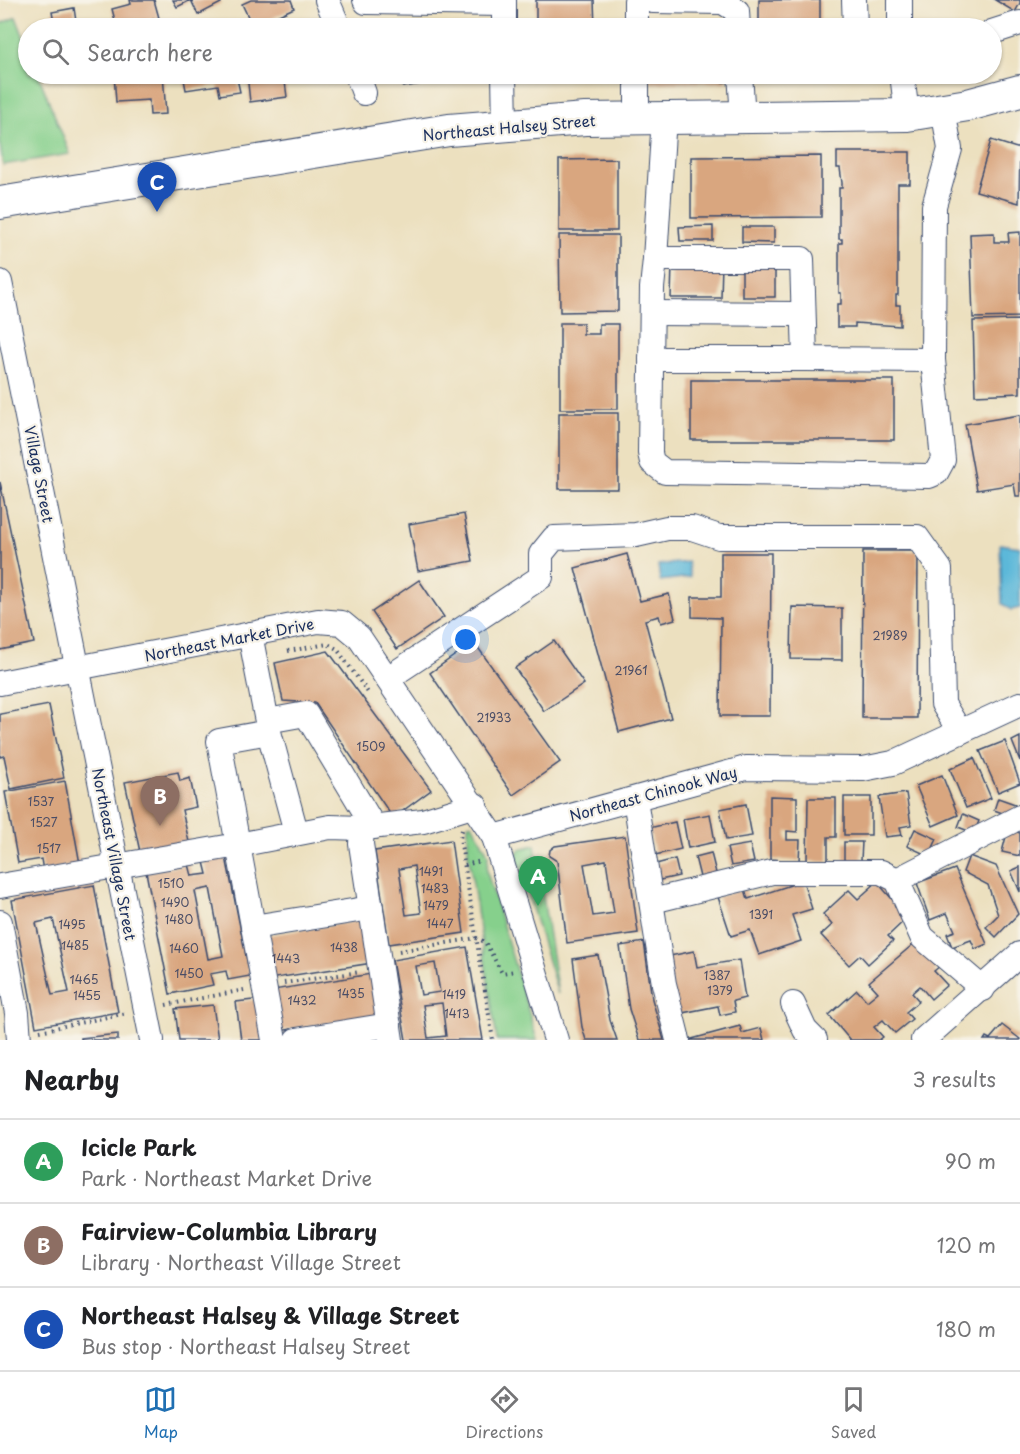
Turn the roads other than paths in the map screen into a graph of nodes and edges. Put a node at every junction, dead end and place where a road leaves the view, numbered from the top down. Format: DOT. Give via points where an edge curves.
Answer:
graph roads {
  1 [pos="327,0"];
  2 [pos="365,0"];
  3 [pos="854,0"];
  4 [pos="900,0"];
  5 [pos="645,1"];
  6 [pos="723,1"];
  7 [pos="504,2"];
  8 [pos="335,18"];
  9 [pos="504,18"];
  10 [pos="639,18"];
  11 [pos="737,18"];
  12 [pos="855,18"];
  13 [pos="900,18"];
  14 [pos="1020,23"];
  15 [pos="1002,29"];
  16 [pos="504,84"];
  17 [pos="640,84"];
  18 [pos="740,84"];
  19 [pos="903,84"];
  20 [pos="1020,91"];
  21 [pos="943,109"];
  22 [pos="907,115"];
  23 [pos="742,117"];
  24 [pos="651,118"];
  25 [pos="506,125"];
  26 [pos="0,203"];
  27 [pos="656,259"];
  28 [pos="0,282"];
  29 [pos="651,313"];
  30 [pos="803,314"];
  31 [pos="651,359"];
  32 [pos="805,359"];
  33 [pos="933,360"];
  34 [pos="250,634"];
  35 [pos="77,668"];
  36 [pos="388,678"];
  37 [pos="0,683"];
  38 [pos="1020,704"];
  39 [pos="268,726"];
  40 [pos="960,732"];
  41 [pos="635,799"];
  42 [pos="475,805"];
  43 [pos="1020,817"];
  44 [pos="368,828"];
  45 [pos="296,832"];
  46 [pos="494,837"];
  47 [pos="238,845"];
  48 [pos="116,864"];
  49 [pos="897,880"];
  50 [pos="0,886"];
  51 [pos="652,901"];
  52 [pos="371,908"];
  53 [pos="0,922"];
  54 [pos="253,927"];
  55 [pos="1020,954"];
  56 [pos="983,989"];
  57 [pos="793,1004"];
  58 [pos="390,1033"];
  59 [pos="19,1038"];
  60 [pos="152,1040"];
  61 [pos="274,1040"];
  62 [pos="296,1040"];
  63 [pos="555,1040"];
  64 [pos="678,1040"];
  65 [pos="815,1040"];
  66 [pos="923,1040"];
  1 -- 8 [label="street"];
  2 -- 7 [label="street"];
  3 -- 12 [label="street"];
  4 -- 13 [label="street"];
  5 -- 6 [label="street"];
  5 -- 10 [label="street"];
  6 -- 11 [label="street" via="737,11"];
  7 -- 9 [label="street"];
  14 -- 15 [label="street"];
  16 -- 25 [label="street"];
  17 -- 24 [label="street"];
  18 -- 23 [label="street"];
  19 -- 22 [label="street"];
  20 -- 21 [label="main road, Northeast Halsey Street"];
  21 -- 22 [label="main road, Northeast Halsey Street"];
  21 -- 33 [label="street" via="950,149 934,206"];
  22 -- 23 [label="main road, Northeast Halsey Street"];
  23 -- 24 [label="main road, Northeast Halsey Street"];
  24 -- 25 [label="main road, Northeast Halsey Street"];
  24 -- 27 [label="street"];
  25 -- 26 [label="main road, Northeast Halsey Street" via="384,139"];
  27 -- 29 [label="street"];
  27 -- 30 [label="street" via="801,259"];
  28 -- 35 [label="street, Village Street"];
  29 -- 30 [label="street"];
  29 -- 31 [label="street"];
  30 -- 32 [label="street"];
  31 -- 32 [label="street"];
  31 -- 33 [label="street" via="651,462 665,472 929,476 936,473 943,460"];
  32 -- 33 [label="street"];
  34 -- 35 [label="street, Northeast Market Drive"];
  34 -- 36 [label="street, Northeast Market Drive" via="318,621 342,623 359,637"];
  34 -- 39 [label="street"];
  35 -- 37 [label="street, Northeast Market Drive"];
  35 -- 48 [label="street, Northeast Village Street"];
  36 -- 40 [label="street" via="541,577 541,554 554,538 636,535 667,528 692,528 719,537 917,537 940,569 943,704"];
  36 -- 42 [label="street, Northeast Market Drive"];
  38 -- 40 [label="street, Northeast Chinook Way"];
  39 -- 44 [label="street" via="306,714"];
  39 -- 45 [label="street"];
  39 -- 47 [label="street" via="219,741"];
  40 -- 41 [label="street, Northeast Chinook Way" via="893,763 863,769 746,768"];
  41 -- 46 [label="street, Northeast Chinook Way"];
  41 -- 51 [label="street"];
  42 -- 44 [label="street" via="423,821"];
  42 -- 46 [label="street"];
  43 -- 49 [label="street"];
  44 -- 45 [label="street" via="330,827"];
  44 -- 52 [label="street" via="361,844"];
  45 -- 47 [label="street"];
  46 -- 63 [label="street"];
  47 -- 48 [label="street"];
  47 -- 54 [label="street"];
  48 -- 50 [label="street"];
  48 -- 60 [label="street, Northeast Village Street"];
  49 -- 51 [label="street" via="881,872 772,872"];
  49 -- 56 [label="street" via="922,937"];
  51 -- 64 [label="street" via="664,984"];
  52 -- 54 [label="street"];
  52 -- 58 [label="street"];
  53 -- 59 [label="street"];
  54 -- 61 [label="street"];
  55 -- 56 [label="street"];
  56 -- 66 [label="street"];
  57 -- 65 [label="street" via="805,1030"];
  58 -- 62 [label="street"];
}
